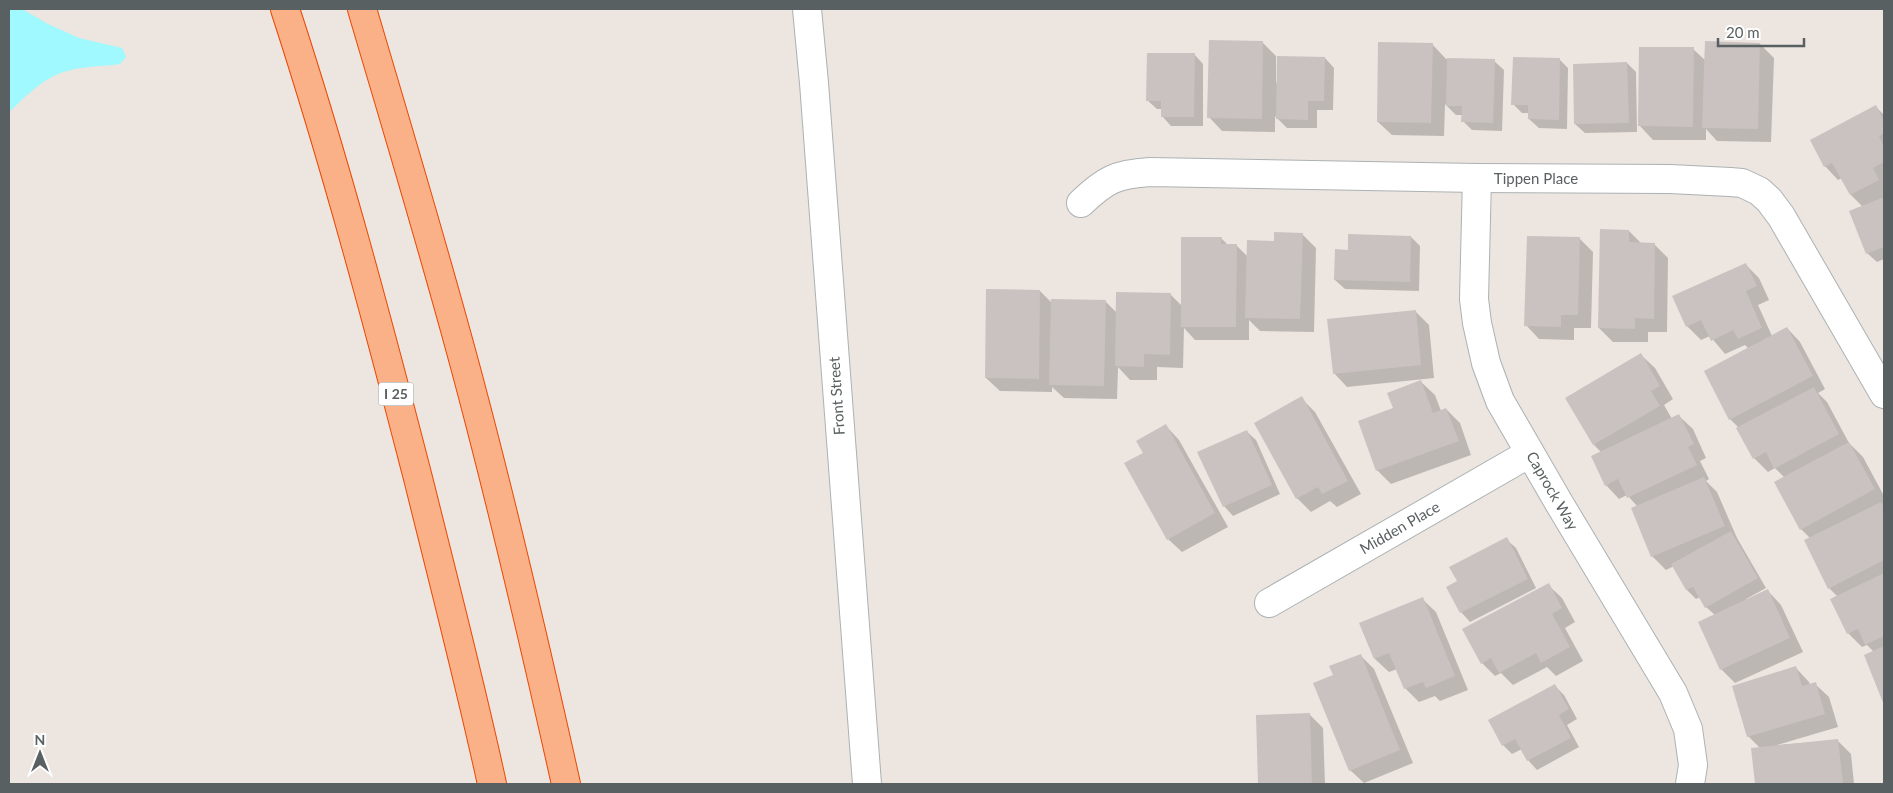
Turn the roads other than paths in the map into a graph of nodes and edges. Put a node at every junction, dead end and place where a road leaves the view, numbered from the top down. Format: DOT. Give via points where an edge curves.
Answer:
graph roads {
  1 [pos="285,9"];
  2 [pos="362,9"];
  3 [pos="807,9"];
  4 [pos="1477,178"];
  5 [pos="1081,203"];
  6 [pos="1884,394"];
  7 [pos="1530,452"];
  8 [pos="1269,603"];
  9 [pos="492,784"];
  10 [pos="566,784"];
  11 [pos="867,784"];
  12 [pos="1690,784"];
  1 -- 9 [label="highway, I 25" via="379,326"];
  2 -- 10 [label="highway" via="473,396 532,631"];
  3 -- 11 [label="street, Front Street"];
  4 -- 5 [label="street, Tippen Place" via="1150,172 1110,180"];
  4 -- 6 [label="street, Tippen Place" via="1670,179 1750,186 1781,216"];
  4 -- 7 [label="street, Caprock Way" via="1474,271 1477,323 1486,363 1500,401"];
  7 -- 8 [label="street, Midden Place"];
  7 -- 12 [label="street, Caprock Way" via="1673,693 1688,729 1692,765"];
}
